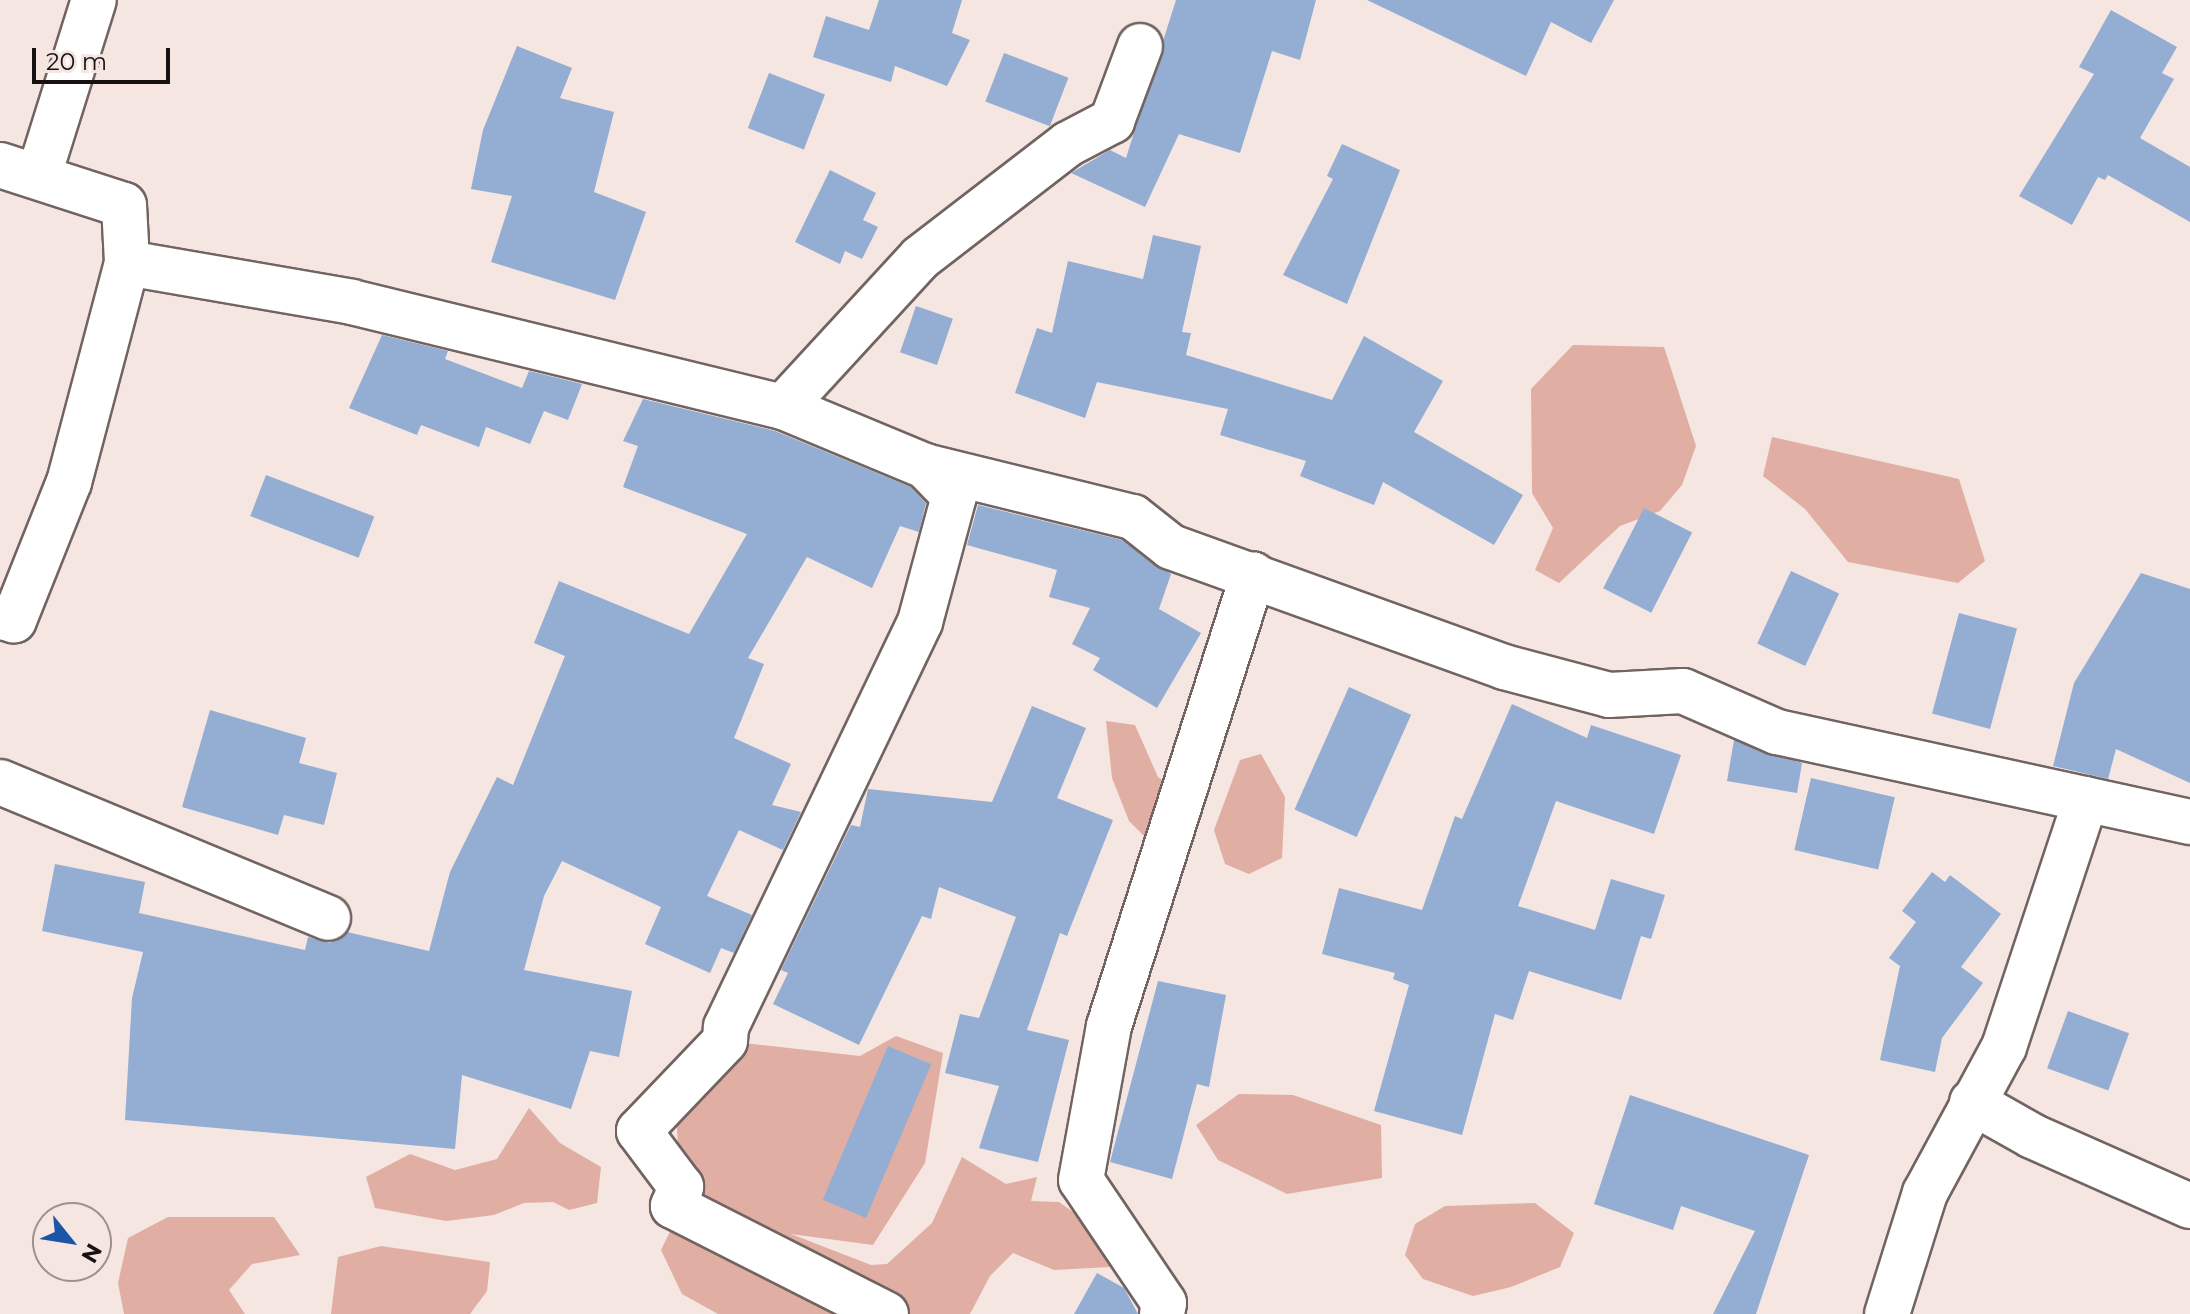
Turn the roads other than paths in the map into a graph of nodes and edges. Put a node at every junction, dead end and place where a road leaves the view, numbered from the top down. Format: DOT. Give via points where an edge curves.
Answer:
graph roads {
  1 [pos="94,0"];
  2 [pos="1140,46"];
  3 [pos="19,170"];
  4 [pos="127,263"];
  5 [pos="783,407"];
  6 [pos="925,466"];
  7 [pos="1253,574"];
  8 [pos="0,617"];
  9 [pos="0,782"];
  10 [pos="2086,799"];
  11 [pos="2190,822"];
  12 [pos="328,918"];
  13 [pos="1972,1102"];
  14 [pos="2190,1206"];
  15 [pos="886,1314"];
  16 [pos="1162,1314"];
  17 [pos="1887,1314"];
  1 -- 3 [label="street"];
  2 -- 5 [label="street" via="1112,121 1068,144 920,258"];
  3 -- 4 [label="street" via="124,205"];
  4 -- 5 [label="street" via="367,305"];
  4 -- 8 [label="street" via="69,482 14,620"];
  5 -- 6 [label="street"];
  6 -- 7 [label="street" via="1133,517 1171,547"];
  6 -- 15 [label="street" via="954,496 920,622 726,1027 725,1041 639,1131 681,1187 673,1206"];
  7 -- 10 [label="street" via="1504,667 1609,695 1683,691 1777,732"];
  7 -- 16 [label="street" via="1109,1026 1081,1180 1164,1303"];
  9 -- 12 [label="street"];
  10 -- 11 [label="street"];
  10 -- 13 [label="street" via="2009,1034"];
  13 -- 14 [label="street" via="2032,1136"];
  13 -- 17 [label="street" via="1925,1193"];
}
